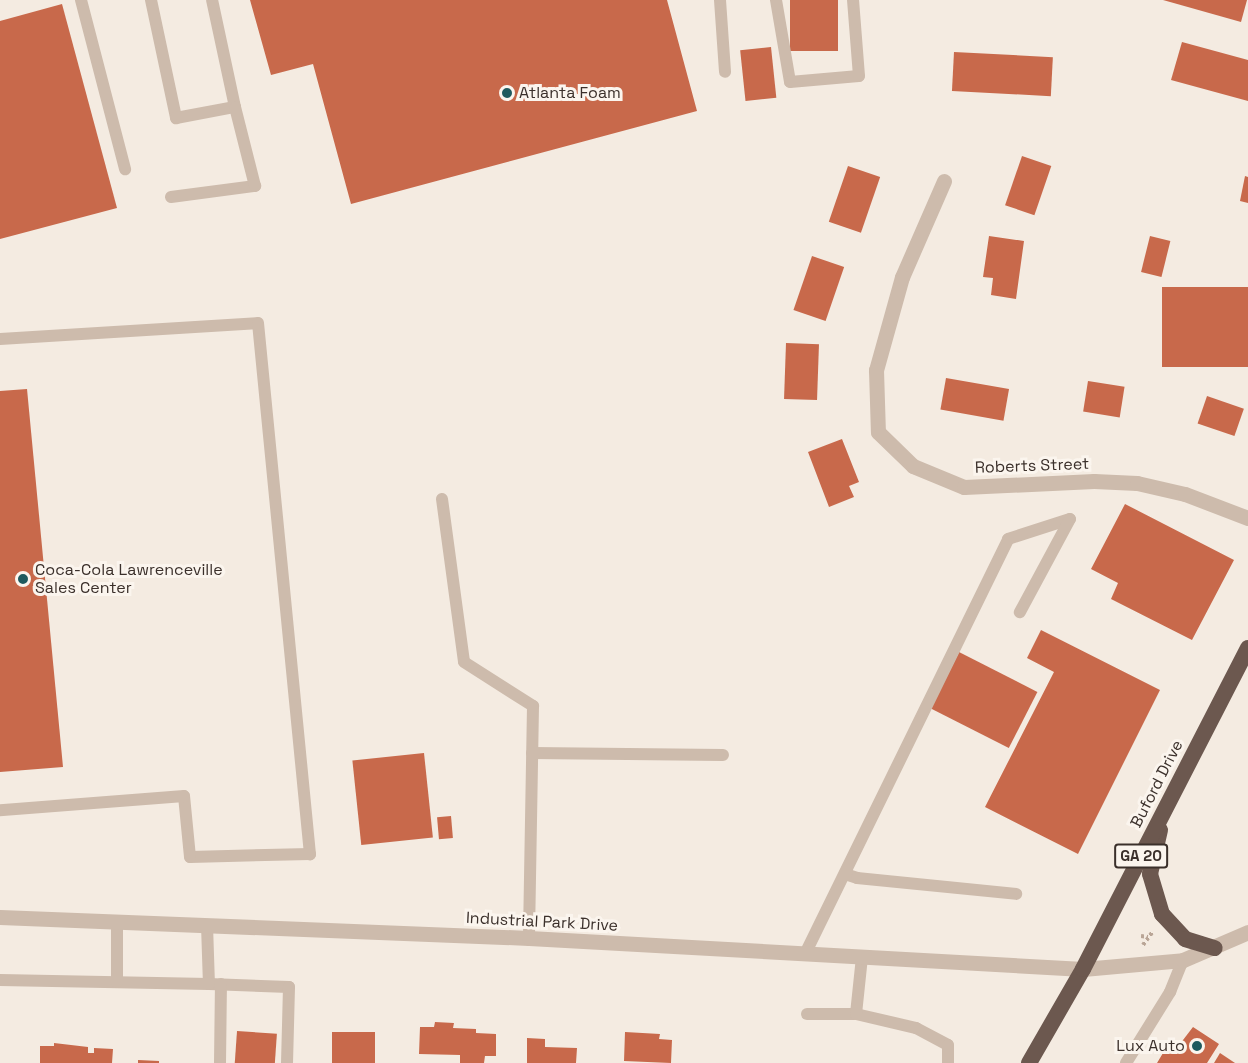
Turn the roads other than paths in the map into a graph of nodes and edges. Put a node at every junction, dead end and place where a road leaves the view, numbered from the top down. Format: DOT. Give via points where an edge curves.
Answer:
graph roads {
  1 [pos="81,0"];
  2 [pos="151,0"];
  3 [pos="212,0"];
  4 [pos="720,0"];
  5 [pos="776,0"];
  6 [pos="853,0"];
  7 [pos="725,72"];
  8 [pos="235,107"];
  9 [pos="125,169"];
  10 [pos="944,181"];
  11 [pos="171,197"];
  12 [pos="0,339"];
  13 [pos="442,499"];
  14 [pos="1248,518"];
  15 [pos="1020,612"];
  16 [pos="1248,648"];
  17 [pos="532,753"];
  18 [pos="723,755"];
  19 [pos="1166,806"];
  20 [pos="0,810"];
  21 [pos="845,874"];
  22 [pos="1016,894"];
  23 [pos="0,917"];
  24 [pos="117,922"];
  25 [pos="207,925"];
  26 [pos="1248,932"];
  27 [pos="529,938"];
  28 [pos="1215,948"];
  29 [pos="805,954"];
  30 [pos="862,957"];
  31 [pos="1183,960"];
  32 [pos="1083,969"];
  33 [pos="0,980"];
  34 [pos="117,982"];
  35 [pos="215,984"];
  36 [pos="807,1014"];
  37 [pos="856,1014"];
  38 [pos="220,1063"];
  39 [pos="287,1063"];
  40 [pos="948,1063"];
  41 [pos="1029,1063"];
  42 [pos="1126,1063"];
  1 -- 9 [label="lane"];
  2 -- 8 [label="lane" via="176,118"];
  3 -- 8 [label="lane"];
  4 -- 7 [label="lane"];
  5 -- 6 [label="lane" via="790,82 859,76"];
  8 -- 11 [label="lane" via="255,186"];
  10 -- 14 [label="street, Roberts Street" via="902,277 876,370 878,432 913,466 964,487 1137,483 1185,494"];
  12 -- 20 [label="lane" via="258,323 310,854 190,858 184,796"];
  13 -- 17 [label="lane" via="464,662 533,706"];
  15 -- 21 [label="lane" via="1070,519 1008,538"];
  16 -- 19 [label="highway, Buford Drive / GA 20"];
  17 -- 18 [label="lane"];
  17 -- 27 [label="lane"];
  19 -- 28 [label="highway" via="1150,874 1159,908 1170,926 1185,939"];
  19 -- 32 [label="highway, Buford Drive / GA 20"];
  21 -- 22 [label="lane"];
  21 -- 29 [label="lane"];
  23 -- 24 [label="street, Industrial Park Drive"];
  24 -- 25 [label="street, Industrial Park Drive"];
  24 -- 34 [label="lane"];
  25 -- 27 [label="street, Industrial Park Drive"];
  25 -- 35 [label="lane"];
  26 -- 28 [label="street, Industrial Park Drive"];
  27 -- 29 [label="street, Industrial Park Drive"];
  28 -- 31 [label="street, Industrial Park Drive"];
  29 -- 30 [label="street, Industrial Park Drive"];
  30 -- 32 [label="street, Industrial Park Drive"];
  30 -- 37 [label="lane"];
  31 -- 32 [label="street, Industrial Park Drive"];
  31 -- 42 [label="lane" via="1170,992"];
  32 -- 41 [label="highway, Buford Drive / GA 20"];
  33 -- 34 [label="lane"];
  34 -- 35 [label="lane"];
  35 -- 38 [label="lane"];
  35 -- 39 [label="lane" via="289,987"];
  36 -- 37 [label="lane"];
  37 -- 40 [label="lane" via="916,1028 948,1045"];
}
